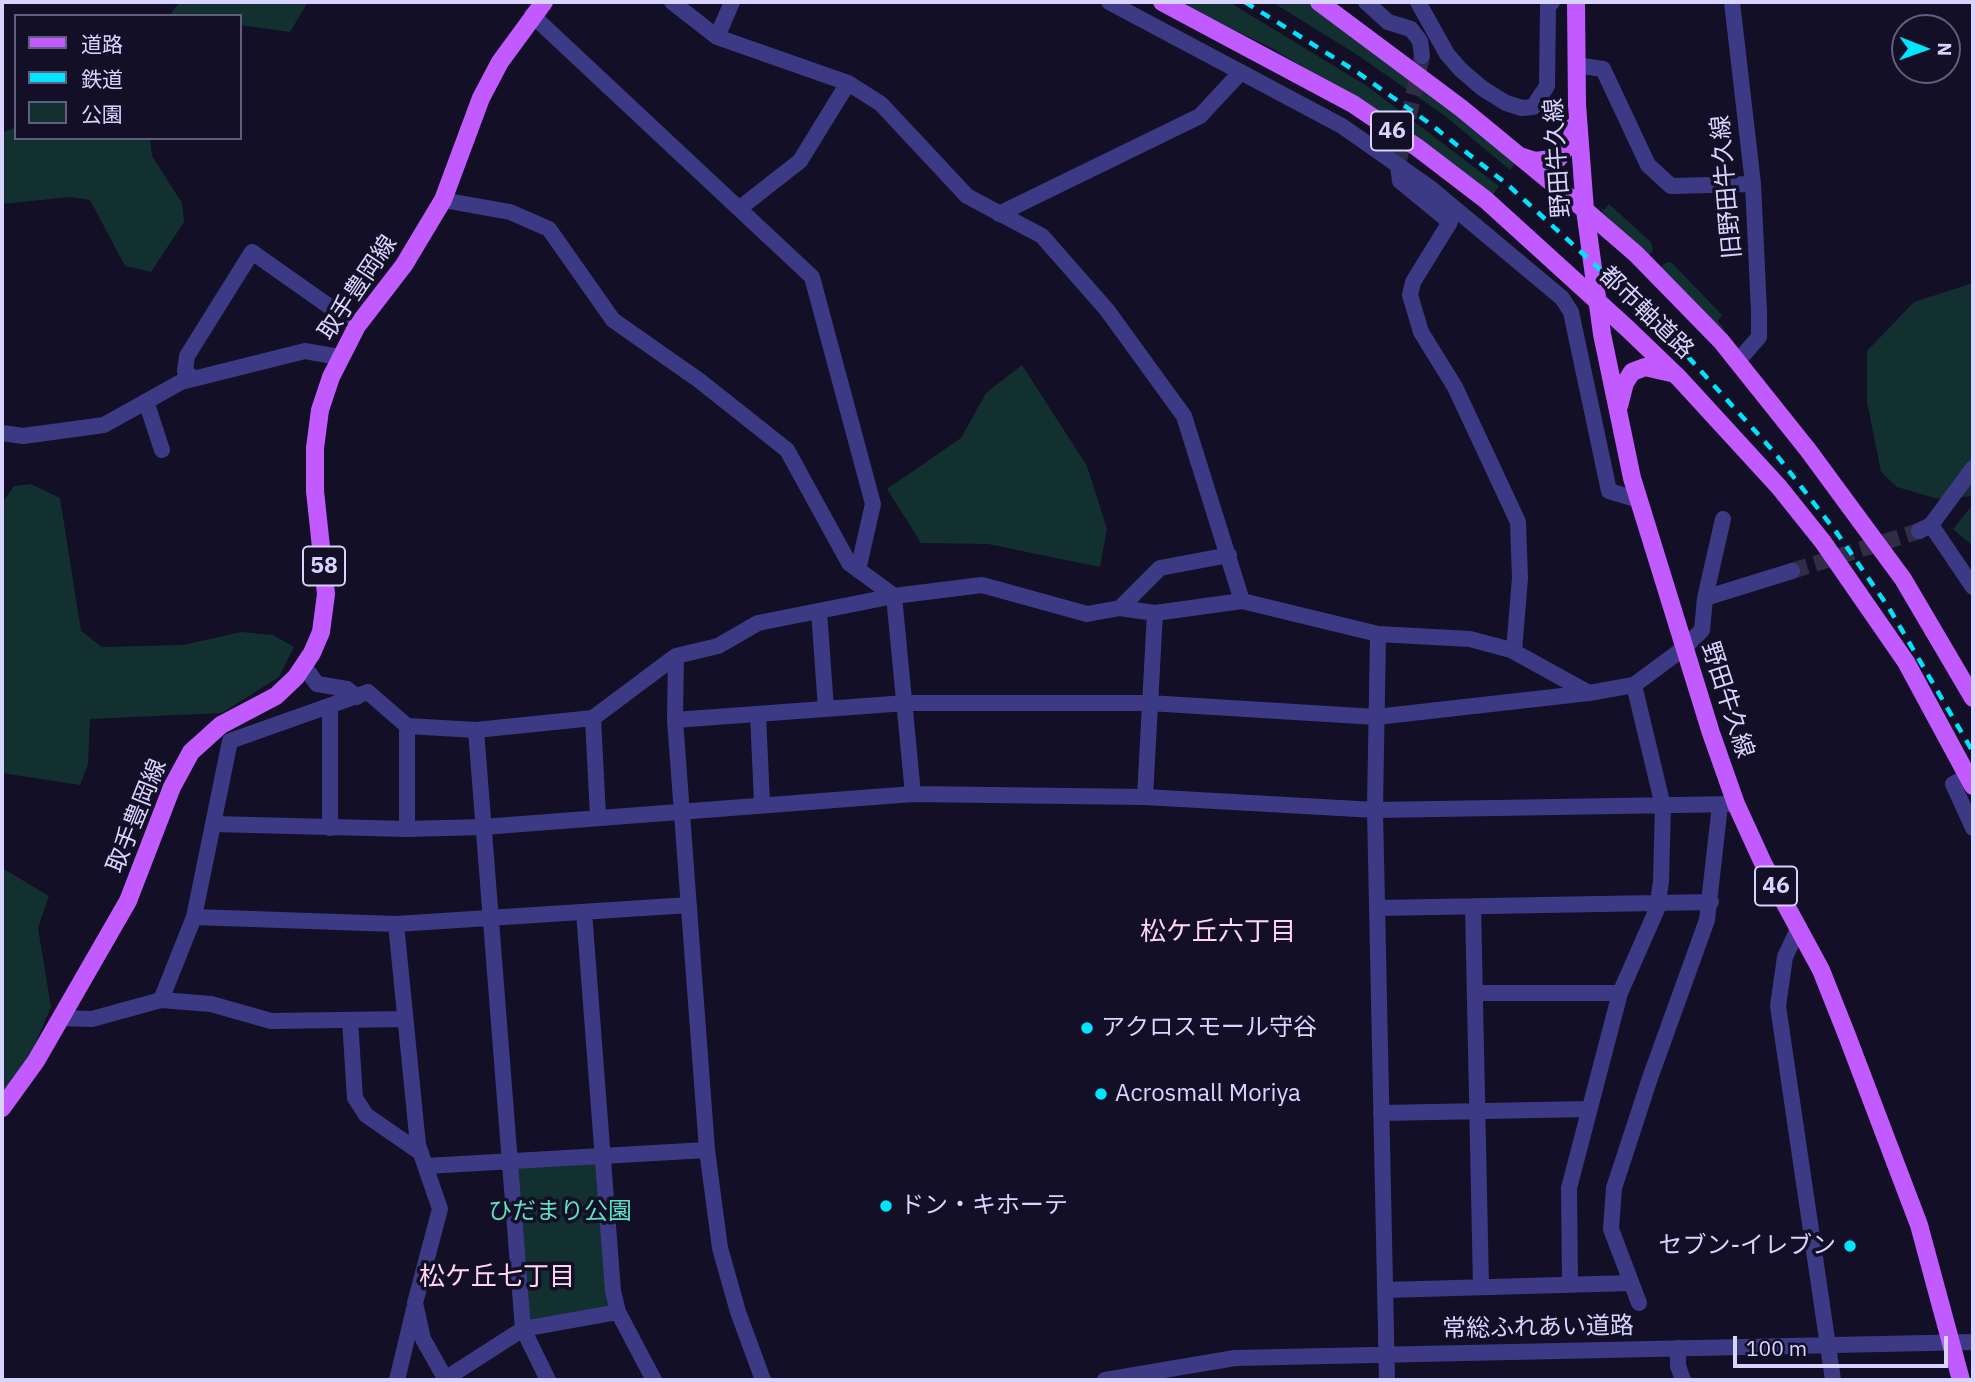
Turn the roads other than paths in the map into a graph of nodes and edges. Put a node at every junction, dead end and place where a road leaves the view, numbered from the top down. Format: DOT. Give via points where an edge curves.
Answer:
graph roads {
  1 [pos="673,2"];
  2 [pos="732,2"];
  3 [pos="1109,2"];
  4 [pos="1162,2"];
  5 [pos="1319,2"];
  6 [pos="1366,2"];
  7 [pos="1418,2"];
  8 [pos="1552,2"];
  9 [pos="1732,2"];
  10 [pos="1573,4"];
  11 [pos="538,9"];
  12 [pos="717,37"];
  13 [pos="1422,56"];
  14 [pos="1576,65"];
  15 [pos="1241,72"];
  16 [pos="848,83"];
  17 [pos="1577,105"];
  18 [pos="1520,156"];
  19 [pos="1398,165"];
  20 [pos="1753,184"];
  21 [pos="443,201"];
  22 [pos="740,208"];
  23 [pos="1585,211"];
  24 [pos="999,214"];
  25 [pos="1597,299"];
  26 [pos="357,326"];
  27 [pos="339,357"];
  28 [pos="1738,361"];
  29 [pos="1679,378"];
  30 [pos="194,379"];
  31 [pos="146,401"];
  32 [pos="1619,423"];
  33 [pos="2,433"];
  34 [pos="162,450"];
  35 [pos="1973,468"];
  36 [pos="1639,500"];
  37 [pos="1723,519"];
  38 [pos="1229,555"];
  39 [pos="858,570"];
  40 [pos="1792,571"];
  41 [pos="1973,587"];
  42 [pos="894,596"];
  43 [pos="1705,598"];
  44 [pos="1242,601"];
  45 [pos="1120,608"];
  46 [pos="819,611"];
  47 [pos="1154,612"];
  48 [pos="1378,634"];
  49 [pos="1684,648"];
  50 [pos="1514,651"];
  51 [pos="676,656"];
  52 [pos="304,666"];
  53 [pos="1634,685"];
  54 [pos="1589,693"];
  55 [pos="357,697"];
  56 [pos="1973,698"];
  57 [pos="906,703"];
  58 [pos="1149,703"];
  59 [pos="330,708"];
  60 [pos="826,709"];
  61 [pos="758,714"];
  62 [pos="593,718"];
  63 [pos="1376,718"];
  64 [pos="675,720"];
  65 [pos="407,726"];
  66 [pos="476,730"];
  67 [pos="1971,781"];
  68 [pos="913,794"];
  69 [pos="1145,797"];
  70 [pos="762,803"];
  71 [pos="1728,804"];
  72 [pos="1664,806"];
  73 [pos="683,809"];
  74 [pos="1375,810"];
  75 [pos="598,816"];
  76 [pos="214,824"];
  77 [pos="483,827"];
  78 [pos="330,828"];
  79 [pos="1973,828"];
  80 [pos="407,830"];
  81 [pos="1658,902"];
  82 [pos="1711,902"];
  83 [pos="690,905"];
  84 [pos="1473,906"];
  85 [pos="1377,908"];
  86 [pos="584,912"];
  87 [pos="194,917"];
  88 [pos="489,918"];
  89 [pos="396,924"];
  90 [pos="1799,928"];
  91 [pos="1475,993"];
  92 [pos="1620,993"];
  93 [pos="161,1000"];
  94 [pos="61,1018"];
  95 [pos="405,1019"];
  96 [pos="349,1020"];
  97 [pos="2,1108"];
  98 [pos="1589,1110"];
  99 [pos="1479,1111"];
  100 [pos="1381,1113"];
  101 [pos="706,1150"];
  102 [pos="604,1155"];
  103 [pos="424,1160"];
  104 [pos="507,1161"];
  105 [pos="1631,1283"];
  106 [pos="1570,1284"];
  107 [pos="1481,1287"];
  108 [pos="1385,1290"];
  109 [pos="415,1303"];
  110 [pos="1639,1303"];
  111 [pos="618,1312"];
  112 [pos="523,1329"];
  113 [pos="1973,1342"];
  114 [pos="1952,1343"];
  115 [pos="1828,1346"];
  116 [pos="1678,1348"];
  117 [pos="1386,1354"];
  118 [pos="445,1379"];
  119 [pos="397,1380"];
  120 [pos="548,1380"];
  121 [pos="654,1380"];
  122 [pos="763,1380"];
  123 [pos="1105,1380"];
  124 [pos="1387,1380"];
  125 [pos="1683,1380"];
  126 [pos="1833,1380"];
  127 [pos="1961,1380"];
  1 -- 12 [label="street"];
  2 -- 12 [label="street"];
  3 -- 15 [label="street"];
  4 -- 25 [label="main road, 都市軸道路 / 46" via="1341,98 1418,148 1486,200"];
  5 -- 18 [label="main road, 都市軸道路 / 46"];
  6 -- 13 [label="street" via="1388,22 1411,29 1420,41"];
  7 -- 8 [label="street" via="1461,70 1482,88 1522,108 1533,107 1547,86 1548,6"];
  9 -- 20 [label="street, 旧野田牛久線"];
  10 -- 14 [label="main road, 野田牛久線 / 46"];
  11 -- 21 [label="main road, 取手豊岡線 / 58" via="481,98"];
  11 -- 22 [label="street"];
  12 -- 16 [label="street"];
  14 -- 17 [label="main road, 野田牛久線 / 46"];
  14 -- 20 [label="street" via="1603,69 1648,165 1671,186"];
  15 -- 19 [label="street" via="1342,126"];
  15 -- 24 [label="street" via="1200,116"];
  16 -- 22 [label="street" via="800,161"];
  16 -- 24 [label="street" via="881,104 967,196"];
  17 -- 18 [label="main road" via="1572,140 1559,158 1535,161"];
  17 -- 23 [label="main road, 野田牛久線 / 46"];
  18 -- 23 [label="main road, 都市軸道路 / 46"];
  19 -- 36 [label="street" via="1562,298 1571,312 1609,491"];
  19 -- 50 [label="street" via="1399,181 1450,222 1413,282 1410,295 1421,332 1455,387 1518,522 1520,578"];
  20 -- 28 [label="street, 旧野田牛久線" via="1759,337"];
  21 -- 26 [label="main road, 取手豊岡線 / 58" via="404,265"];
  21 -- 39 [label="street" via="510,212 549,229 613,320 787,450 849,563"];
  22 -- 39 [label="street" via="812,277 873,504"];
  23 -- 25 [label="main road, 野田牛久線 / 46"];
  23 -- 28 [label="main road, 都市軸道路 / 46" via="1636,254"];
  24 -- 38 [label="street" via="1042,236 1107,310 1184,416"];
  25 -- 29 [label="main road, 都市軸道路 / 46"];
  25 -- 32 [label="main road, 野田牛久線 / 46"];
  26 -- 27 [label="main road, 取手豊岡線 / 58"];
  26 -- 30 [label="street" via="252,252 187,356 185,371"];
  27 -- 30 [label="street" via="305,351"];
  27 -- 52 [label="main road, 取手豊岡線 / 58" via="320,410 315,447 324,616"];
  28 -- 56 [label="main road, 都市軸道路 / 46" via="1903,579"];
  29 -- 32 [label="main road" via="1655,368 1632,372 1618,402"];
  29 -- 67 [label="main road, 都市軸道路 / 46" via="1823,542 1906,662"];
  30 -- 31 [label="street"];
  31 -- 33 [label="street" via="104,425 23,436"];
  31 -- 34 [label="street"];
  32 -- 36 [label="main road, 野田牛久線 / 46"];
  35 -- 41 [label="street" via="1925,528"];
  36 -- 49 [label="main road, 野田牛久線 / 46"];
  37 -- 43 [label="street"];
  38 -- 44 [label="street"];
  38 -- 45 [label="street" via="1160,568"];
  39 -- 42 [label="street"];
  40 -- 43 [label="street"];
  42 -- 45 [label="street" via="982,585 1087,614"];
  42 -- 46 [label="street"];
  42 -- 57 [label="street"];
  43 -- 49 [label="street" via="1702,630"];
  44 -- 47 [label="street"];
  44 -- 48 [label="street"];
  45 -- 47 [label="street"];
  46 -- 51 [label="street" via="758,623 718,646"];
  46 -- 60 [label="street"];
  47 -- 58 [label="street"];
  48 -- 50 [label="street" via="1470,639"];
  48 -- 63 [label="street"];
  49 -- 53 [label="street"];
  49 -- 71 [label="main road, 野田牛久線 / 46"];
  50 -- 54 [label="street"];
  51 -- 62 [label="street"];
  51 -- 64 [label="street"];
  52 -- 55 [label="street" via="317,684 347,689"];
  52 -- 94 [label="main road, 取手豊岡線 / 58" via="276,696 221,724 191,752 172,787 128,901"];
  53 -- 54 [label="street"];
  53 -- 72 [label="street"];
  54 -- 63 [label="street"];
  55 -- 59 [label="street"];
  55 -- 65 [label="street" via="368,692"];
  57 -- 58 [label="street"];
  57 -- 60 [label="street"];
  57 -- 68 [label="street"];
  58 -- 63 [label="street"];
  58 -- 69 [label="street"];
  59 -- 76 [label="street" via="230,741"];
  59 -- 78 [label="street"];
  60 -- 61 [label="street"];
  61 -- 64 [label="street"];
  61 -- 70 [label="street"];
  62 -- 66 [label="street"];
  62 -- 75 [label="street"];
  63 -- 74 [label="street"];
  64 -- 73 [label="street"];
  65 -- 66 [label="street"];
  65 -- 80 [label="street"];
  66 -- 77 [label="street"];
  67 -- 79 [label="street" via="1953,784"];
  68 -- 69 [label="street"];
  68 -- 70 [label="street"];
  69 -- 74 [label="street"];
  70 -- 73 [label="street"];
  71 -- 72 [label="street"];
  71 -- 82 [label="street"];
  71 -- 90 [label="main road, 野田牛久線 / 46"];
  72 -- 74 [label="street"];
  72 -- 81 [label="street"];
  73 -- 75 [label="street"];
  73 -- 83 [label="street"];
  74 -- 85 [label="street"];
  75 -- 77 [label="street"];
  76 -- 78 [label="street"];
  76 -- 87 [label="street"];
  77 -- 80 [label="street"];
  77 -- 88 [label="street"];
  78 -- 80 [label="street"];
  81 -- 82 [label="street"];
  81 -- 84 [label="street"];
  81 -- 92 [label="street"];
  82 -- 105 [label="street" via="1614,1188 1611,1229"];
  83 -- 86 [label="street"];
  83 -- 101 [label="street"];
  84 -- 85 [label="street"];
  84 -- 91 [label="street"];
  85 -- 100 [label="street"];
  86 -- 88 [label="street"];
  86 -- 102 [label="street"];
  87 -- 89 [label="street"];
  87 -- 93 [label="street"];
  88 -- 89 [label="street"];
  88 -- 104 [label="street"];
  89 -- 95 [label="street"];
  90 -- 114 [label="main road, 野田牛久線 / 46" via="1821,970 1919,1225"];
  90 -- 115 [label="street" via="1785,957 1778,1006"];
  91 -- 92 [label="street"];
  91 -- 99 [label="street"];
  92 -- 98 [label="street"];
  93 -- 94 [label="street" via="92,1019"];
  93 -- 96 [label="street" via="211,1004 271,1021"];
  94 -- 97 [label="main road, 取手豊岡線 / 58"];
  95 -- 96 [label="street"];
  95 -- 103 [label="street"];
  96 -- 103 [label="street" via="355,1098 366,1115"];
  98 -- 99 [label="street"];
  98 -- 106 [label="street" via="1569,1188"];
  99 -- 100 [label="street"];
  99 -- 107 [label="street"];
  100 -- 108 [label="street"];
  101 -- 102 [label="street"];
  101 -- 122 [label="street" via="720,1248"];
  102 -- 104 [label="street"];
  102 -- 111 [label="street"];
  103 -- 104 [label="street"];
  103 -- 109 [label="street" via="440,1209"];
  104 -- 112 [label="street"];
  105 -- 106 [label="street"];
  105 -- 110 [label="street"];
  106 -- 107 [label="street"];
  107 -- 108 [label="street"];
  108 -- 117 [label="street"];
  109 -- 118 [label="street" via="423,1339"];
  109 -- 119 [label="street"];
  111 -- 112 [label="street"];
  111 -- 121 [label="street"];
  112 -- 118 [label="street"];
  112 -- 120 [label="street"];
  113 -- 114 [label="street, 常総ふれあい道路"];
  114 -- 115 [label="street, 常総ふれあい道路"];
  114 -- 127 [label="main road, 野田牛久線 / 46"];
  115 -- 116 [label="street, 常総ふれあい道路"];
  115 -- 126 [label="street"];
  116 -- 117 [label="street, 常総ふれあい道路"];
  116 -- 125 [label="street"];
  117 -- 123 [label="street, 常総ふれあい道路" via="1235,1358"];
  117 -- 124 [label="street"];
}
